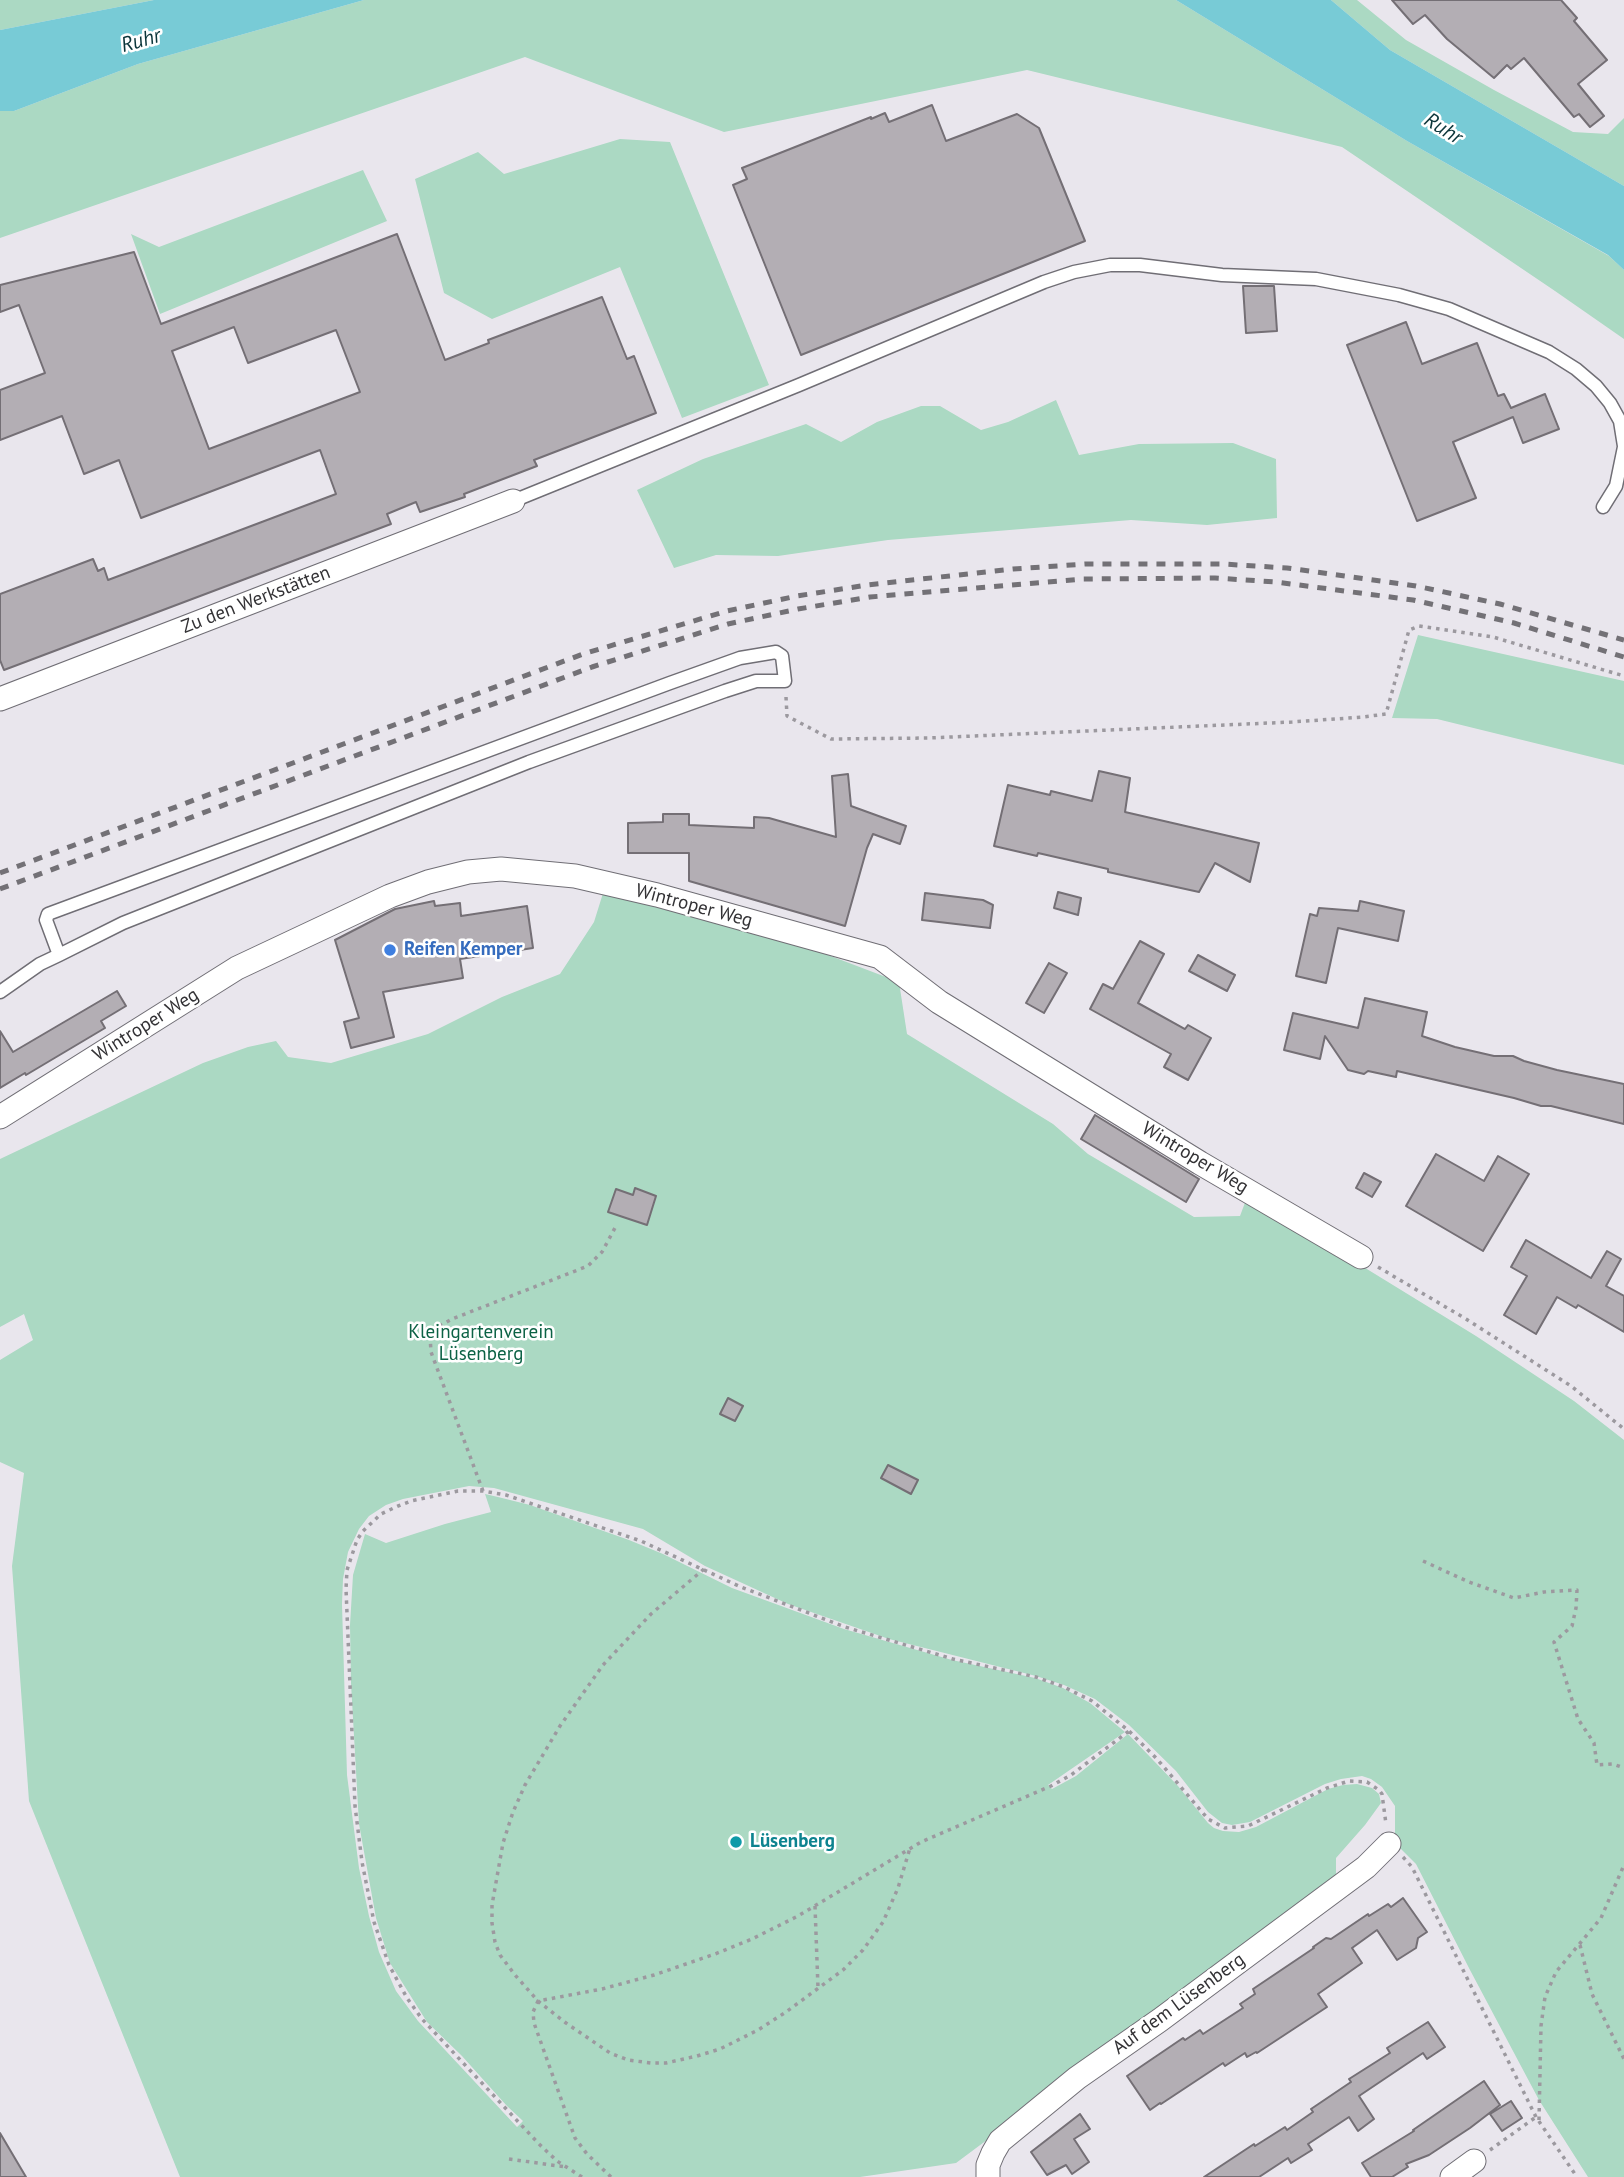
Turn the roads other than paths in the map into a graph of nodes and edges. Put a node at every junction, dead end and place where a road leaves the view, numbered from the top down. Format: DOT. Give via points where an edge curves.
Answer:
graph roads {
  1 [pos="1624,446"];
  2 [pos="513,501"];
  3 [pos="1603,507"];
  4 [pos="0,699"];
  5 [pos="58,955"];
  6 [pos="0,992"];
  7 [pos="0,1117"];
  8 [pos="1361,1257"];
  9 [pos="1390,1844"];
  10 [pos="1474,2161"];
  11 [pos="988,2177"];
  12 [pos="1452,2177"];
  1 -- 2 [label="lane" via="1620,421 1610,403 1576,369 1549,352 1449,309 1316,279 1110,265 1044,282"];
  1 -- 3 [label="lane" via="1616,486"];
  2 -- 4 [label="street, Zu den Werkstätten"];
  5 -- 5 [label="lane" via="48,914 670,682 740,658 776,652 782,656 785,681 756,681 529,762 123,923"];
  5 -- 6 [label="lane"];
  7 -- 8 [label="street, Wintroper Weg" via="237,968 390,896 468,872 501,869 575,876 880,957 939,1002"];
  9 -- 11 [label="street, Auf dem Lüsenberg" via="1366,1867 1077,2078 1000,2141 988,2165"];
  10 -- 12 [label="street"];
}
